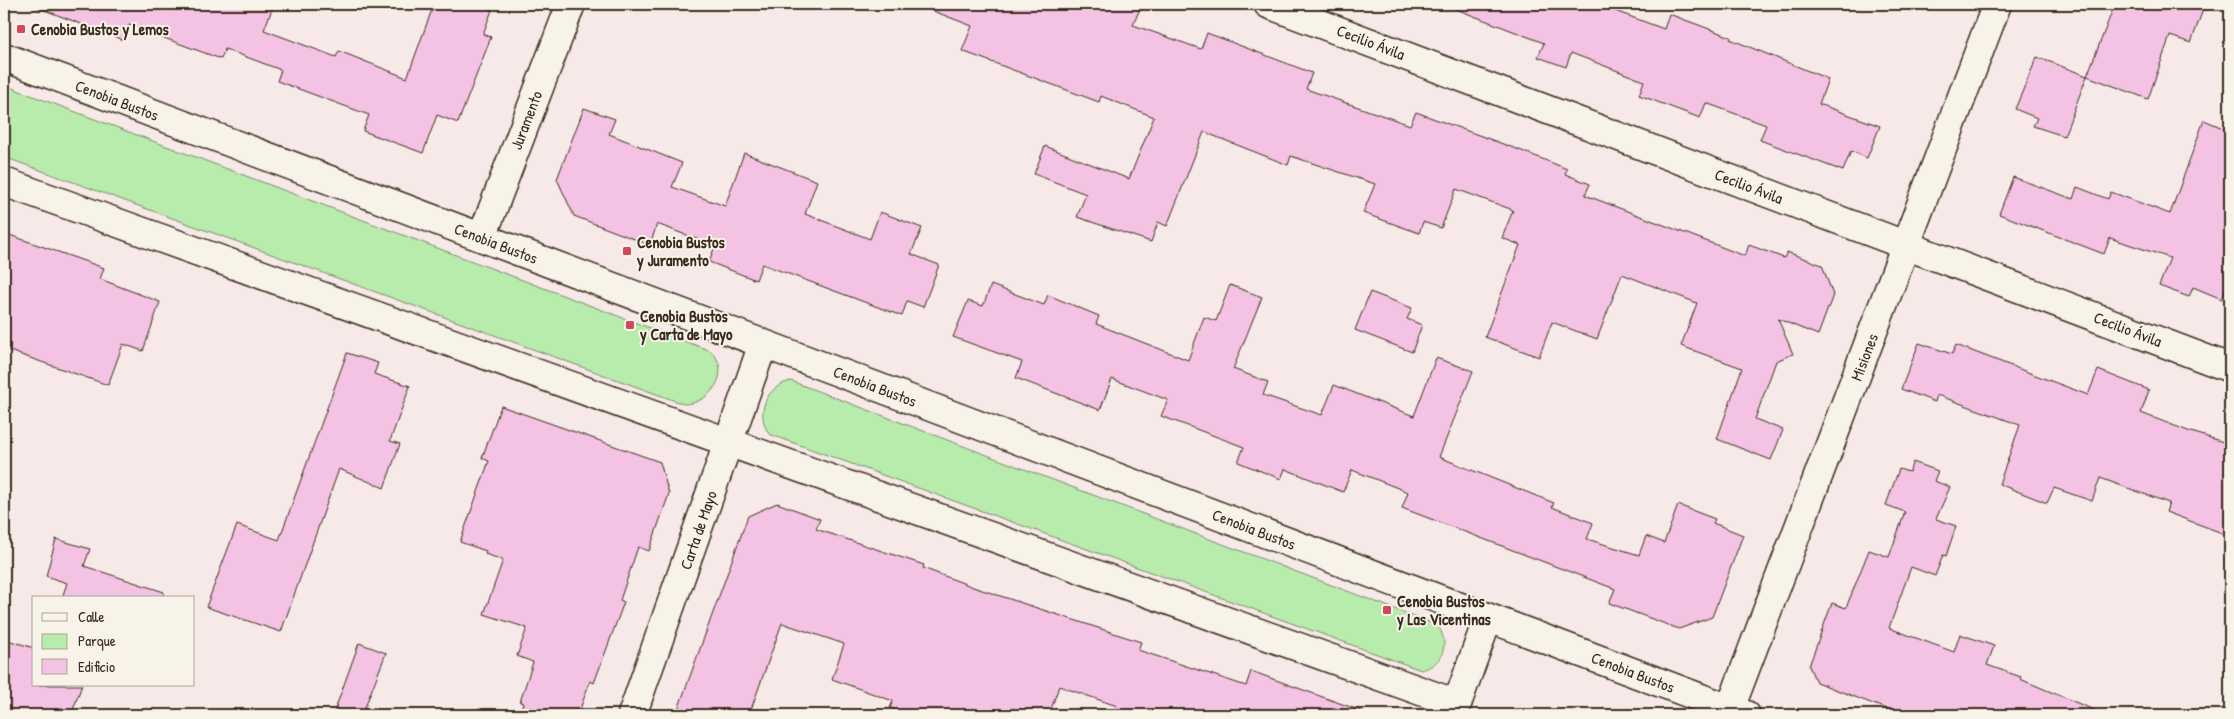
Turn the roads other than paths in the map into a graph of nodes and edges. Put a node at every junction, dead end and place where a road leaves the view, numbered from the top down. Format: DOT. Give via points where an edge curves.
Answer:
graph roads {
  1 [pos="570,4"];
  2 [pos="1997,4"];
  3 [pos="1276,5"];
  4 [pos="4,57"];
  5 [pos="4,182"];
  6 [pos="482,237"];
  7 [pos="1906,245"];
  8 [pos="763,344"];
  9 [pos="2230,368"];
  10 [pos="729,443"];
  11 [pos="1488,618"];
  12 [pos="1455,710"];
  13 [pos="1738,712"];
  14 [pos="632,715"];
  1 -- 6 [label="street, Juramento"];
  2 -- 7 [label="street, Misiones"];
  3 -- 7 [label="street, Cecilio Ávila"];
  4 -- 6 [label="street, Cenobia Bustos"];
  5 -- 10 [label="street"];
  6 -- 8 [label="street, Cenobia Bustos"];
  7 -- 9 [label="street, Cecilio Ávila"];
  7 -- 13 [label="street, Misiones"];
  8 -- 10 [label="street, Carta de Mayo"];
  8 -- 11 [label="street, Cenobia Bustos"];
  10 -- 12 [label="street"];
  10 -- 14 [label="street, Carta de Mayo"];
  11 -- 12 [label="street"];
  11 -- 13 [label="street, Cenobia Bustos"];
}
